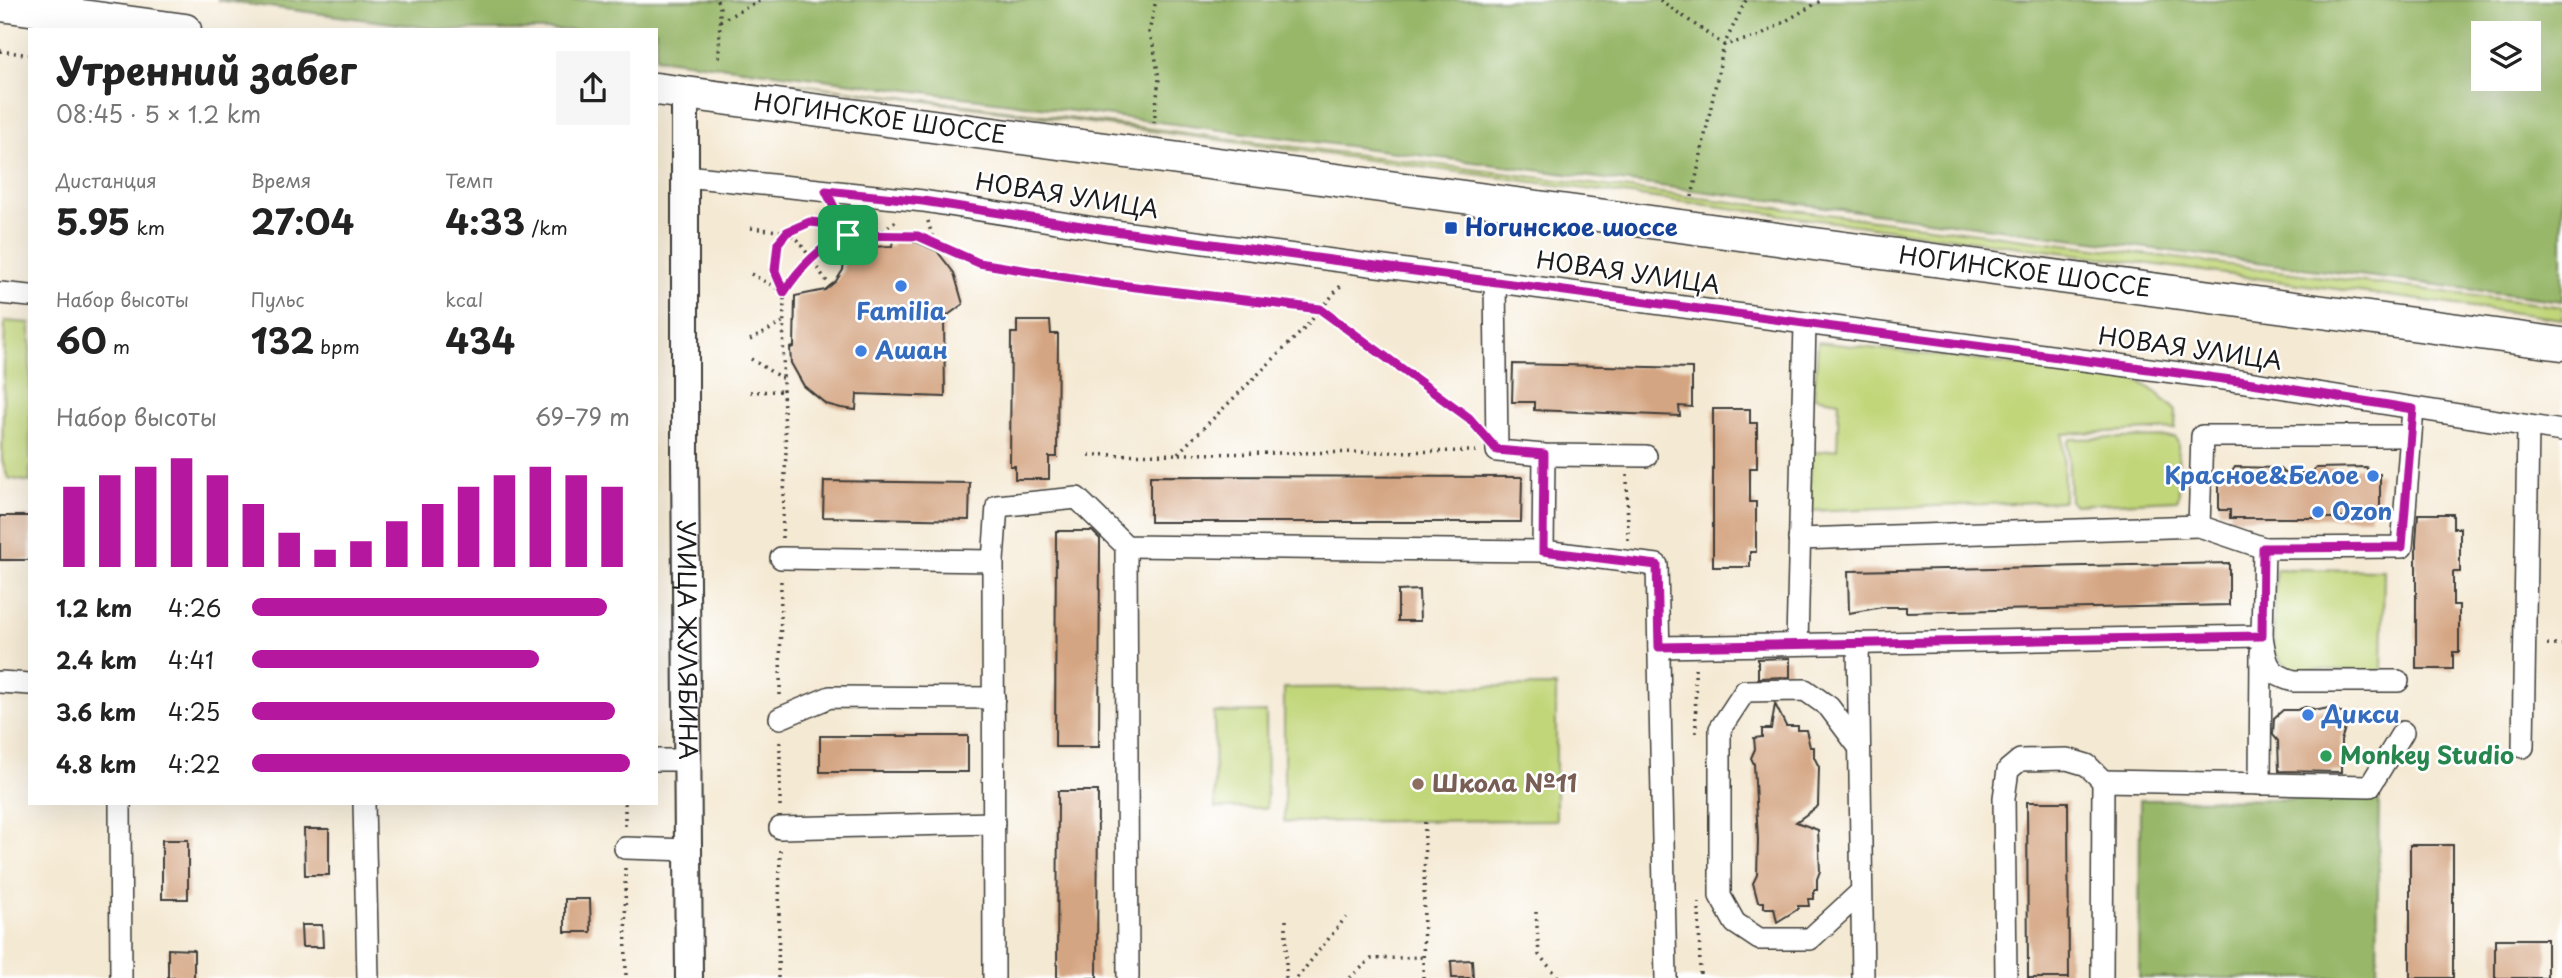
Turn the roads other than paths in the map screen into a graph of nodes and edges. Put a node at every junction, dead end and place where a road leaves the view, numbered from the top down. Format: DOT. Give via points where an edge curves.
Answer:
graph roads {
  1 [pos="0,5"];
  2 [pos="127,26"];
  3 [pos="156,28"];
  4 [pos="671,90"];
  5 [pos="686,176"];
  6 [pos="1495,281"];
  7 [pos="0,293"];
  8 [pos="28,296"];
  9 [pos="1805,324"];
  10 [pos="2562,344"];
  11 [pos="2413,409"];
  12 [pos="2528,427"];
  13 [pos="2562,432"];
  14 [pos="2410,436"];
  15 [pos="1544,454"];
  16 [pos="1637,456"];
  17 [pos="2199,526"];
  18 [pos="1799,538"];
  19 [pos="1126,546"];
  20 [pos="2263,548"];
  21 [pos="1543,551"];
  22 [pos="781,558"];
  23 [pos="993,561"];
  24 [pos="2262,636"];
  25 [pos="1797,643"];
  26 [pos="1858,643"];
  27 [pos="1659,647"];
  28 [pos="2398,681"];
  29 [pos="0,682"];
  30 [pos="28,684"];
  31 [pos="994,698"];
  32 [pos="780,718"];
  33 [pos="2403,733"];
  34 [pos="1859,747"];
  35 [pos="2523,747"];
  36 [pos="658,760"];
  37 [pos="688,760"];
  38 [pos="2104,781"];
  39 [pos="2260,784"];
  40 [pos="120,805"];
  41 [pos="364,805"];
  42 [pos="994,822"];
  43 [pos="780,828"];
  44 [pos="625,848"];
  45 [pos="690,850"];
  46 [pos="1861,892"];
  47 [pos="121,978"];
  48 [pos="368,978"];
  49 [pos="689,978"];
  50 [pos="993,978"];
  51 [pos="1128,978"];
  52 [pos="1666,978"];
  53 [pos="1863,978"];
  54 [pos="2006,978"];
  55 [pos="2102,978"];
  1 -- 2 [label="highway"];
  2 -- 3 [label="highway"];
  4 -- 5 [label="main road, УЛИЦА ЖУЛЯБИНА"];
  4 -- 10 [label="highway, НОГИНСКОЕ ШОССЕ"];
  5 -- 6 [label="street, НОВАЯ УЛИЦА" via="923,201"];
  5 -- 37 [label="main road, УЛИЦА ЖУЛЯБИНА"];
  6 -- 9 [label="street, НОВАЯ УЛИЦА"];
  6 -- 15 [label="street" via="1497,450"];
  7 -- 8 [label="street"];
  9 -- 11 [label="street, НОВАЯ УЛИЦА" via="2246,382"];
  9 -- 18 [label="street"];
  11 -- 12 [label="street, НОВАЯ УЛИЦА"];
  11 -- 14 [label="street"];
  12 -- 13 [label="street, НОВАЯ УЛИЦА"];
  12 -- 35 [label="street"];
  14 -- 17 [label="street" via="2202,436"];
  14 -- 20 [label="street" via="2402,547"];
  15 -- 16 [label="street"];
  15 -- 21 [label="street"];
  17 -- 18 [label="street"];
  17 -- 20 [label="street"];
  18 -- 25 [label="street"];
  19 -- 21 [label="street"];
  19 -- 23 [label="street" via="1077,498 997,506"];
  19 -- 51 [label="street"];
  20 -- 24 [label="street"];
  21 -- 27 [label="street" via="1657,565"];
  22 -- 23 [label="street"];
  23 -- 31 [label="street"];
  24 -- 26 [label="street"];
  24 -- 28 [label="street" via="2267,663 2280,677 2294,681"];
  24 -- 39 [label="street"];
  25 -- 26 [label="street"];
  25 -- 27 [label="street"];
  26 -- 34 [label="street"];
  27 -- 52 [label="street"];
  29 -- 30 [label="street"];
  31 -- 32 [label="street" via="830,697"];
  31 -- 42 [label="street"];
  33 -- 39 [label="street" via="2370,786"];
  34 -- 46 [label="street"];
  34 -- 46 [label="street" via="1829,707 1805,690 1745,691 1720,729 1720,896 1735,923 1759,939 1810,939"];
  36 -- 37 [label="street"];
  37 -- 45 [label="main road, УЛИЦА ЖУЛЯБИНА"];
  38 -- 39 [label="street"];
  38 -- 54 [label="street" via="2087,765 2067,759 2020,760 2008,770 2004,798"];
  38 -- 55 [label="street"];
  40 -- 47 [label="street"];
  41 -- 48 [label="street"];
  42 -- 43 [label="street"];
  42 -- 50 [label="street"];
  44 -- 45 [label="street"];
  45 -- 49 [label="main road, УЛИЦА ЖУЛЯБИНА"];
  46 -- 53 [label="street"];
}
